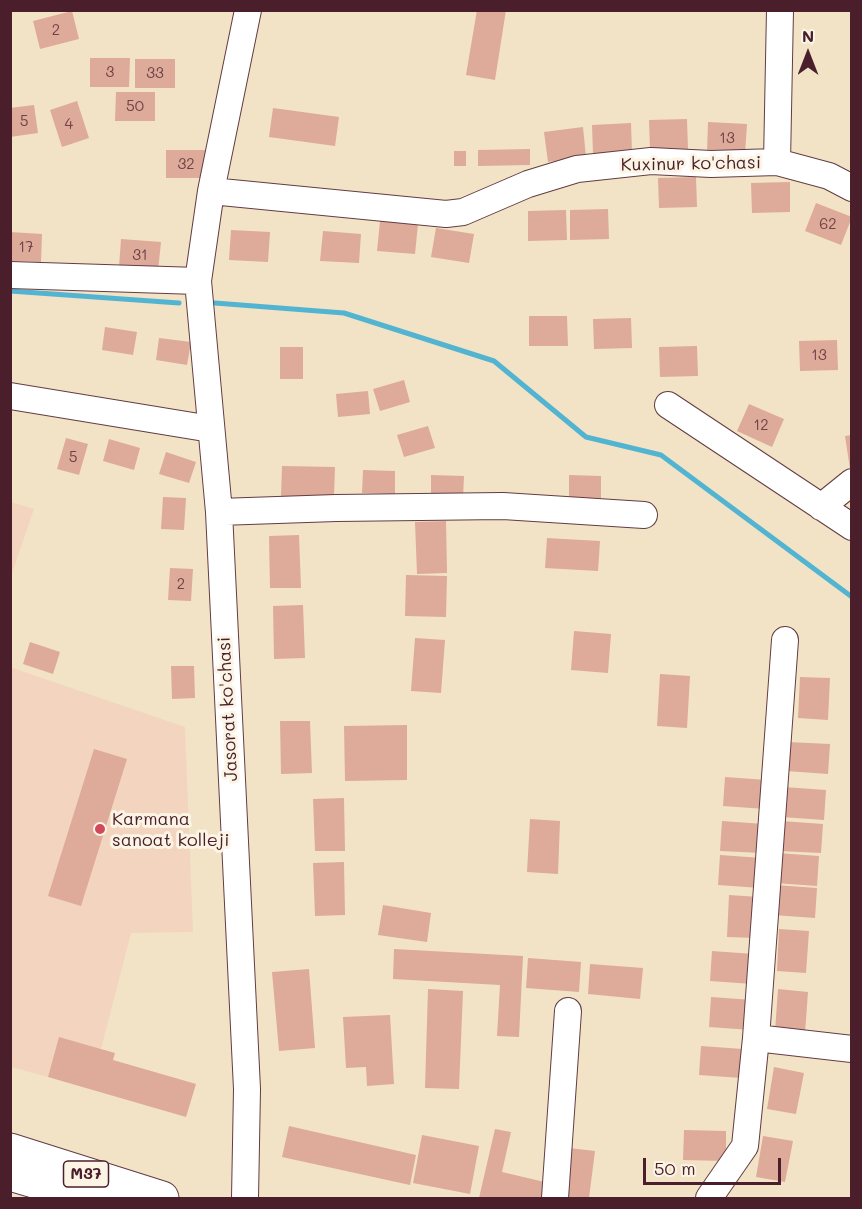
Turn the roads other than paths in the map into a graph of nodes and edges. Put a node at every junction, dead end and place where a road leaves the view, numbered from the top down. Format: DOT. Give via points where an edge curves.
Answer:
graph roads {
  1 [pos="248,10"];
  2 [pos="780,10"];
  3 [pos="777,162"];
  4 [pos="852,188"];
  5 [pos="211,192"];
  6 [pos="10,274"];
  7 [pos="198,281"];
  8 [pos="10,396"];
  9 [pos="668,405"];
  10 [pos="211,429"];
  11 [pos="852,482"];
  12 [pos="821,507"];
  13 [pos="219,512"];
  14 [pos="644,515"];
  15 [pos="852,527"];
  16 [pos="785,640"];
  17 [pos="568,1011"];
  18 [pos="756,1038"];
  19 [pos="852,1049"];
  20 [pos="10,1150"];
  21 [pos="10,1174"];
  22 [pos="91,1198"];
  23 [pos="162,1198"];
  24 [pos="245,1198"];
  25 [pos="555,1198"];
  26 [pos="709,1198"];
  1 -- 5 [label="street, Jasorat ko'chasi"];
  2 -- 3 [label="street, Kuxinur ko'chasi"];
  3 -- 4 [label="street"];
  3 -- 5 [label="street, Kuxinur ko'chasi" via="651,161 577,170 528,184 463,212 446,214"];
  5 -- 7 [label="street, Jasorat ko'chasi"];
  6 -- 7 [label="street"];
  7 -- 10 [label="street, Jasorat ko'chasi"];
  8 -- 10 [label="street"];
  9 -- 12 [label="street"];
  10 -- 13 [label="street, Jasorat ko'chasi"];
  11 -- 12 [label="street"];
  12 -- 15 [label="street"];
  13 -- 14 [label="street" via="503,506"];
  13 -- 24 [label="street, Jasorat ko'chasi" via="246,1077"];
  16 -- 18 [label="street"];
  17 -- 25 [label="street"];
  18 -- 19 [label="street"];
  18 -- 26 [label="street" via="746,1146"];
  20 -- 23 [label="highway, M37"];
  21 -- 22 [label="highway, M37"];
}
